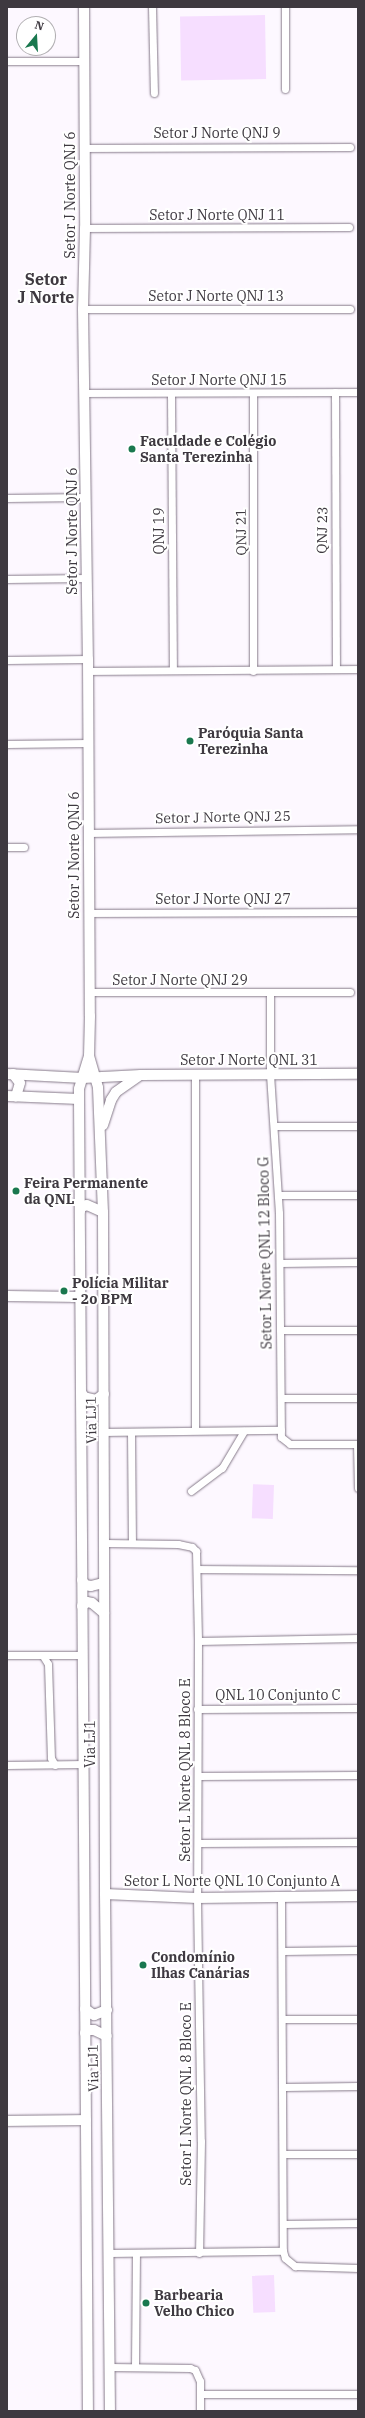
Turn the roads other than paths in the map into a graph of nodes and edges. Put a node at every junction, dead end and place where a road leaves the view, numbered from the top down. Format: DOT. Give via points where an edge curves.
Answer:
graph roads {
  1 [pos="84,7"];
  2 [pos="152,7"];
  3 [pos="284,7"];
  4 [pos="7,61"];
  5 [pos="85,61"];
  6 [pos="285,89"];
  7 [pos="154,92"];
  8 [pos="350,147"];
  9 [pos="85,148"];
  10 [pos="85,228"];
  11 [pos="349,228"];
  12 [pos="83,309"];
  13 [pos="350,309"];
  14 [pos="356,391"];
  15 [pos="335,392"];
  16 [pos="85,393"];
  17 [pos="253,393"];
  18 [pos="171,394"];
  19 [pos="86,497"];
  20 [pos="7,498"];
  21 [pos="86,578"];
  22 [pos="7,579"];
  23 [pos="88,659"];
  24 [pos="7,660"];
  25 [pos="173,669"];
  26 [pos="336,669"];
  27 [pos="358,669"];
  28 [pos="88,671"];
  29 [pos="254,671"];
  30 [pos="87,743"];
  31 [pos="7,744"];
  32 [pos="358,829"];
  33 [pos="88,833"];
  34 [pos="24,846"];
  35 [pos="7,847"];
  36 [pos="358,912"];
  37 [pos="88,913"];
  38 [pos="90,992"];
  39 [pos="350,992"];
  40 [pos="270,993"];
  41 [pos="89,1056"];
  42 [pos="10,1074"];
  43 [pos="270,1074"];
  44 [pos="358,1074"];
  45 [pos="141,1075"];
  46 [pos="195,1075"];
  47 [pos="96,1076"];
  48 [pos="83,1078"];
  49 [pos="11,1096"];
  50 [pos="79,1099"];
  51 [pos="275,1126"];
  52 [pos="358,1126"];
  53 [pos="101,1135"];
  54 [pos="279,1195"];
  55 [pos="358,1195"];
  56 [pos="80,1211"];
  57 [pos="103,1212"];
  58 [pos="280,1262"];
  59 [pos="358,1262"];
  60 [pos="7,1296"];
  61 [pos="80,1297"];
  62 [pos="280,1330"];
  63 [pos="358,1330"];
  64 [pos="81,1392"];
  65 [pos="104,1394"];
  66 [pos="282,1398"];
  67 [pos="358,1398"];
  68 [pos="195,1430"];
  69 [pos="244,1430"];
  70 [pos="105,1432"];
  71 [pos="131,1432"];
  72 [pos="281,1434"];
  73 [pos="358,1444"];
  74 [pos="358,1488"];
  75 [pos="191,1491"];
  76 [pos="105,1543"];
  77 [pos="132,1543"];
  78 [pos="198,1569"];
  79 [pos="358,1570"];
  80 [pos="82,1580"];
  81 [pos="104,1583"];
  82 [pos="82,1606"];
  83 [pos="104,1613"];
  84 [pos="358,1638"];
  85 [pos="198,1641"];
  86 [pos="7,1655"];
  87 [pos="83,1655"];
  88 [pos="43,1656"];
  89 [pos="53,1656"];
  90 [pos="48,1664"];
  91 [pos="197,1708"];
  92 [pos="358,1708"];
  93 [pos="51,1763"];
  94 [pos="84,1764"];
  95 [pos="7,1765"];
  96 [pos="358,1775"];
  97 [pos="198,1776"];
  98 [pos="358,1842"];
  99 [pos="198,1843"];
  100 [pos="105,1894"];
  101 [pos="358,1896"];
  102 [pos="281,1897"];
  103 [pos="196,1898"];
  104 [pos="358,1950"];
  105 [pos="283,1951"];
  106 [pos="85,2009"];
  107 [pos="107,2010"];
  108 [pos="283,2019"];
  109 [pos="358,2019"];
  110 [pos="85,2033"];
  111 [pos="107,2036"];
  112 [pos="358,2086"];
  113 [pos="284,2087"];
  114 [pos="86,2120"];
  115 [pos="7,2121"];
  116 [pos="285,2154"];
  117 [pos="358,2154"];
  118 [pos="358,2223"];
  119 [pos="284,2224"];
  120 [pos="283,2251"];
  121 [pos="109,2253"];
  122 [pos="136,2253"];
  123 [pos="199,2253"];
  124 [pos="358,2268"];
  125 [pos="135,2366"];
  126 [pos="110,2367"];
  127 [pos="200,2394"];
  128 [pos="358,2394"];
  129 [pos="88,2411"];
  130 [pos="110,2411"];
  131 [pos="200,2411"];
  1 -- 5 [label="main road, Setor J Norte QNJ 6"];
  2 -- 7 [label="street"];
  3 -- 6 [label="street"];
  4 -- 5 [label="street"];
  5 -- 9 [label="main road, Setor J Norte QNJ 6"];
  8 -- 9 [label="street, Setor J Norte QNJ 9"];
  9 -- 10 [label="main road, Setor J Norte QNJ 6"];
  10 -- 11 [label="street, Setor J Norte QNJ 11"];
  10 -- 12 [label="main road, Setor J Norte QNJ 6"];
  12 -- 13 [label="street, Setor J Norte QNJ 13"];
  12 -- 16 [label="main road, Setor J Norte QNJ 6"];
  14 -- 15 [label="street, Setor J Norte QNJ 15"];
  15 -- 17 [label="street, Setor J Norte QNJ 15"];
  15 -- 26 [label="street, QNJ 23"];
  16 -- 18 [label="street, Setor J Norte QNJ 15"];
  16 -- 19 [label="main road, Setor J Norte QNJ 6"];
  17 -- 18 [label="street, Setor J Norte QNJ 15"];
  17 -- 29 [label="street, QNJ 21"];
  18 -- 25 [label="street, QNJ 19"];
  19 -- 20 [label="street"];
  19 -- 21 [label="main road, Setor J Norte QNJ 6"];
  21 -- 22 [label="street"];
  21 -- 23 [label="main road, Setor J Norte QNJ 6"];
  23 -- 24 [label="street"];
  23 -- 28 [label="main road, Setor J Norte QNJ 6"];
  25 -- 28 [label="street"];
  25 -- 29 [label="street"];
  26 -- 27 [label="street"];
  26 -- 29 [label="street"];
  28 -- 30 [label="main road, Setor J Norte QNJ 6"];
  30 -- 31 [label="street"];
  30 -- 33 [label="main road, Setor J Norte QNJ 6"];
  32 -- 33 [label="street, Setor J Norte QNJ 25"];
  33 -- 37 [label="main road, Setor J Norte QNJ 6"];
  34 -- 35 [label="street"];
  36 -- 37 [label="street, Setor J Norte QNJ 27"];
  37 -- 38 [label="main road, Setor J Norte QNJ 6"];
  38 -- 40 [label="street, Setor J Norte QNJ 29"];
  38 -- 41 [label="main road, Setor J Norte QNJ 6"];
  39 -- 40 [label="street, Setor J Norte QNJ 29"];
  40 -- 43 [label="street"];
  41 -- 47 [label="main road, Via LJ1"];
  41 -- 48 [label="main road, Via LJ1"];
  42 -- 48 [label="main road, Setor J Norte QNL 31"];
  42 -- 49 [label="main road" via="20,1083"];
  43 -- 44 [label="main road, Setor J Norte QNL 31"];
  43 -- 46 [label="main road, Setor J Norte QNL 31"];
  43 -- 51 [label="street, Setor L Norte QNL 12 Bloco G"];
  45 -- 46 [label="main road, Setor J Norte QNL 31"];
  45 -- 47 [label="main road, Setor J Norte QNL 31"];
  45 -- 53 [label="main road" via="125,1084 111,1100"];
  46 -- 68 [label="street"];
  47 -- 48 [label="main road, Setor J Norte QNL 31"];
  47 -- 53 [label="main road, Via LJ1"];
  48 -- 50 [label="main road, Via LJ1"];
  49 -- 50 [label="main road"];
  50 -- 56 [label="main road, Via LJ1"];
  51 -- 52 [label="street"];
  51 -- 54 [label="street, Setor L Norte QNL 12 Bloco G"];
  53 -- 57 [label="main road, Via LJ1"];
  54 -- 55 [label="street"];
  54 -- 58 [label="street, Setor L Norte QNL 12 Bloco G"];
  56 -- 57 [label="main road" via="81,1207 87,1205"];
  56 -- 61 [label="main road, Via LJ1"];
  57 -- 65 [label="main road, Via LJ1"];
  58 -- 59 [label="street"];
  58 -- 62 [label="street, Setor L Norte QNL 12 Bloco G"];
  60 -- 61 [label="main road"];
  61 -- 64 [label="main road, Via LJ1"];
  62 -- 63 [label="street"];
  62 -- 66 [label="street, Setor L Norte QNL 12 Bloco G"];
  64 -- 65 [label="main road" via="84,1397 96,1400"];
  64 -- 80 [label="main road, Via LJ1"];
  65 -- 70 [label="main road, Via LJ1"];
  66 -- 67 [label="street"];
  66 -- 72 [label="street, Setor L Norte QNL 12 Bloco G"];
  68 -- 69 [label="street"];
  68 -- 71 [label="street"];
  69 -- 72 [label="street"];
  69 -- 75 [label="street" via="222,1468"];
  70 -- 71 [label="street"];
  70 -- 76 [label="main road, Via LJ1"];
  71 -- 77 [label="street"];
  72 -- 73 [label="street" via="290,1444"];
  73 -- 74 [label="street"];
  76 -- 77 [label="street"];
  76 -- 81 [label="main road, Via LJ1"];
  77 -- 78 [label="street, Setor L Norte QNL 8 Bloco E" via="178,1544 192,1547 196,1551"];
  78 -- 79 [label="street"];
  78 -- 85 [label="street, Setor L Norte QNL 8 Bloco E"];
  80 -- 81 [label="main road" via="85,1585 91,1586"];
  80 -- 82 [label="main road, Via LJ1"];
  81 -- 83 [label="main road, Via LJ1"];
  82 -- 83 [label="main road" via="87,1602 92,1603"];
  82 -- 87 [label="main road, Via LJ1"];
  83 -- 100 [label="main road, Via LJ1"];
  84 -- 85 [label="street"];
  85 -- 91 [label="street, Setor L Norte QNL 8 Bloco E"];
  86 -- 88 [label="street"];
  87 -- 89 [label="street"];
  87 -- 94 [label="main road, Via LJ1"];
  88 -- 89 [label="street"];
  88 -- 90 [label="street"];
  89 -- 90 [label="street"];
  90 -- 93 [label="street"];
  91 -- 92 [label="street, QNL 10 Conjunto C"];
  91 -- 97 [label="street, Setor L Norte QNL 8 Bloco E"];
  93 -- 94 [label="street"];
  93 -- 95 [label="street"];
  94 -- 106 [label="main road, Via LJ1"];
  96 -- 97 [label="street"];
  97 -- 99 [label="street, Setor L Norte QNL 8 Bloco E"];
  98 -- 99 [label="street"];
  99 -- 103 [label="street, Setor L Norte QNL 8 Bloco E"];
  100 -- 103 [label="main road, Setor L Norte QNL 10 Conjunto A"];
  100 -- 107 [label="main road, Via LJ1"];
  101 -- 102 [label="main road, Setor L Norte QNL 10 Conjunto A"];
  102 -- 103 [label="main road, Setor L Norte QNL 10 Conjunto A"];
  102 -- 105 [label="street"];
  103 -- 123 [label="street, Setor L Norte QNL 8 Bloco E" via="201,2141"];
  104 -- 105 [label="street"];
  105 -- 108 [label="street"];
  106 -- 107 [label="main road" via="94,2015"];
  106 -- 110 [label="main road, Via LJ1"];
  107 -- 111 [label="main road, Via LJ1"];
  108 -- 109 [label="street"];
  108 -- 113 [label="street"];
  110 -- 111 [label="main road" via="87,2030 94,2030"];
  110 -- 114 [label="main road, Via LJ1"];
  111 -- 121 [label="main road, Via LJ1"];
  112 -- 113 [label="street"];
  113 -- 116 [label="street"];
  114 -- 115 [label="main road"];
  114 -- 129 [label="main road, Via LJ1"];
  116 -- 117 [label="street"];
  116 -- 119 [label="street"];
  118 -- 119 [label="street"];
  119 -- 120 [label="street"];
  120 -- 123 [label="street"];
  120 -- 124 [label="street" via="289,2263 302,2268"];
  121 -- 122 [label="street"];
  121 -- 126 [label="main road, Via LJ1"];
  122 -- 123 [label="street"];
  122 -- 125 [label="street"];
  125 -- 126 [label="street"];
  125 -- 127 [label="street" via="190,2368 199,2375"];
  126 -- 130 [label="main road, Via LJ1"];
  127 -- 128 [label="street"];
  127 -- 131 [label="street"];
}
